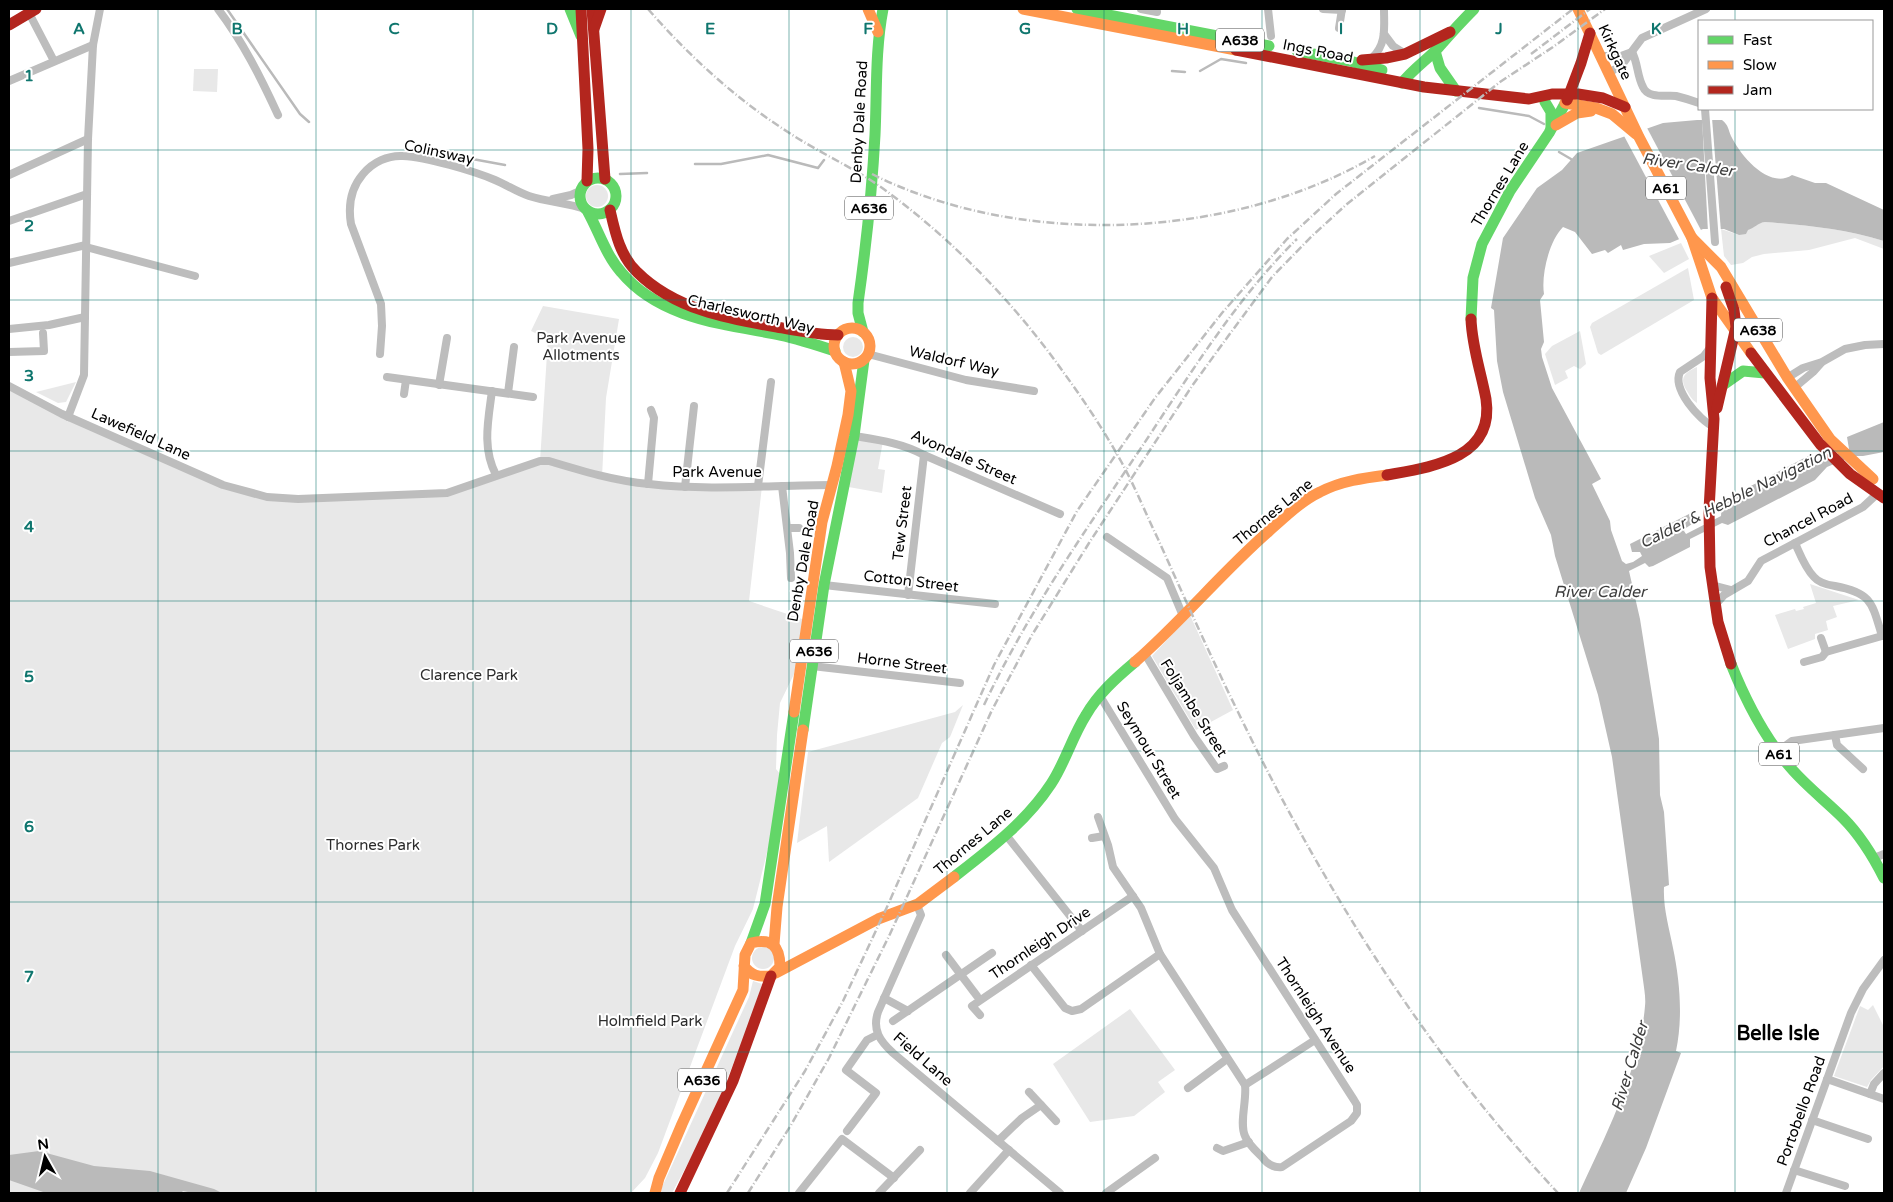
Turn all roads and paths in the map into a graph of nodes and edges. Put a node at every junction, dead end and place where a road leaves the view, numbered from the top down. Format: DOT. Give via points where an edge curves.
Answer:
graph roads {
  1 [pos="16,9"];
  2 [pos="100,9"];
  3 [pos="218,9"];
  4 [pos="570,9"];
  5 [pos="581,9"];
  6 [pos="592,9"];
  7 [pos="601,9"];
  8 [pos="868,9"];
  9 [pos="883,9"];
  10 [pos="1023,9"];
  11 [pos="1145,9"];
  12 [pos="1268,9"];
  13 [pos="1342,9"];
  14 [pos="1384,9"];
  15 [pos="1474,9"];
  16 [pos="1578,9"];
  17 [pos="1706,9"];
  18 [pos="1081,10"];
  19 [pos="1324,10"];
  20 [pos="33,11"];
  21 [pos="1157,12"];
  22 [pos="9,13"];
  23 [pos="1130,18"];
  24 [pos="9,25"];
  25 [pos="594,28"];
  26 [pos="1114,28"];
  27 [pos="1339,28"];
  28 [pos="878,32"];
  29 [pos="1450,32"];
  30 [pos="1590,33"];
  31 [pos="1384,34"];
  32 [pos="581,36"];
  33 [pos="1271,36"];
  34 [pos="93,45"];
  35 [pos="1435,51"];
  36 [pos="1632,52"];
  37 [pos="1405,54"];
  38 [pos="1600,56"];
  39 [pos="1367,60"];
  40 [pos="54,61"];
  41 [pos="1350,61"];
  42 [pos="1608,73"];
  43 [pos="1404,80"];
  44 [pos="9,81"];
  45 [pos="1456,91"];
  46 [pos="1567,98"];
  47 [pos="1529,99"];
  48 [pos="1545,102"];
  49 [pos="1698,103"];
  50 [pos="1625,107"];
  51 [pos="1604,111"];
  52 [pos="1706,112"];
  53 [pos="278,115"];
  54 [pos="1551,130"];
  55 [pos="1636,132"];
  56 [pos="88,139"];
  57 [pos="9,175"];
  58 [pos="604,180"];
  59 [pos="584,186"];
  60 [pos="87,194"];
  61 [pos="548,200"];
  62 [pos="586,210"];
  63 [pos="610,210"];
  64 [pos="9,221"];
  65 [pos="1692,238"];
  66 [pos="1715,242"];
  67 [pos="86,246"];
  68 [pos="1708,253"];
  69 [pos="9,261"];
  70 [pos="195,276"];
  71 [pos="1712,298"];
  72 [pos="858,303"];
  73 [pos="85,317"];
  74 [pos="9,329"];
  75 [pos="863,332"];
  76 [pos="43,333"];
  77 [pos="842,333"];
  78 [pos="1735,333"];
  79 [pos="448,338"];
  80 [pos="1884,344"];
  81 [pos="1712,346"];
  82 [pos="514,347"];
  83 [pos="835,351"];
  84 [pos="9,352"];
  85 [pos="380,354"];
  86 [pos="866,357"];
  87 [pos="844,362"];
  88 [pos="1822,362"];
  89 [pos="1765,372"];
  90 [pos="388,377"];
  91 [pos="1787,377"];
  92 [pos="406,380"];
  93 [pos="771,382"];
  94 [pos="439,385"];
  95 [pos="9,386"];
  96 [pos="1723,386"];
  97 [pos="1794,388"];
  98 [pos="492,391"];
  99 [pos="1034,391"];
  100 [pos="508,393"];
  101 [pos="404,394"];
  102 [pos="533,397"];
  103 [pos="1788,401"];
  104 [pos="694,406"];
  105 [pos="650,410"];
  106 [pos="68,416"];
  107 [pos="1714,422"];
  108 [pos="854,436"];
  109 [pos="1825,442"];
  110 [pos="924,455"];
  111 [pos="496,476"];
  112 [pos="602,477"];
  113 [pos="648,484"];
  114 [pos="833,485"];
  115 [pos="758,486"];
  116 [pos="782,486"];
  117 [pos="684,487"];
  118 [pos="1882,494"];
  119 [pos="1060,514"];
  120 [pos="788,528"];
  121 [pos="799,528"];
  122 [pos="1108,537"];
  123 [pos="1795,543"];
  124 [pos="781,553"];
  125 [pos="790,553"];
  126 [pos="783,572"];
  127 [pos="824,585"];
  128 [pos="1712,585"];
  129 [pos="1731,590"];
  130 [pos="908,594"];
  131 [pos="994,604"];
  132 [pos="1715,605"];
  133 [pos="1183,616"];
  134 [pos="1883,635"];
  135 [pos="1821,638"];
  136 [pos="1826,652"];
  137 [pos="1145,654"];
  138 [pos="1804,662"];
  139 [pos="812,666"];
  140 [pos="960,683"];
  141 [pos="1100,696"];
  142 [pos="1884,728"];
  143 [pos="1835,735"];
  144 [pos="1777,752"];
  145 [pos="1224,766"];
  146 [pos="1863,769"];
  147 [pos="1098,817"];
  148 [pos="1175,819"];
  149 [pos="1006,836"];
  150 [pos="1104,836"];
  151 [pos="1092,838"];
  152 [pos="1879,856"];
  153 [pos="1884,878"];
  154 [pos="1133,896"];
  155 [pos="917,905"];
  156 [pos="1082,931"];
  157 [pos="751,943"];
  158 [pos="777,948"];
  159 [pos="992,952"];
  160 [pos="1160,954"];
  161 [pos="946,955"];
  162 [pos="805,957"];
  163 [pos="1884,960"];
  164 [pos="1031,965"];
  165 [pos="744,966"];
  166 [pos="774,974"];
  167 [pos="961,975"];
  168 [pos="977,996"];
  169 [pos="884,998"];
  170 [pos="908,1011"];
  171 [pos="980,1015"];
  172 [pos="893,1021"];
  173 [pos="877,1035"];
  174 [pos="1315,1040"];
  175 [pos="1228,1059"];
  176 [pos="1884,1073"];
  177 [pos="1827,1079"];
  178 [pos="1245,1086"];
  179 [pos="1188,1088"];
  180 [pos="1029,1092"];
  181 [pos="1870,1094"];
  182 [pos="1884,1099"];
  183 [pos="1041,1105"];
  184 [pos="1812,1120"];
  185 [pos="1056,1121"];
  186 [pos="847,1131"];
  187 [pos="1868,1139"];
  188 [pos="998,1141"];
  189 [pos="1249,1142"];
  190 [pos="920,1150"];
  191 [pos="1009,1150"];
  192 [pos="1221,1152"];
  193 [pos="1155,1158"];
  194 [pos="1794,1170"];
  195 [pos="894,1178"];
  196 [pos="1845,1186"];
  197 [pos="655,1193"];
  198 [pos="680,1193"];
  199 [pos="799,1193"];
  200 [pos="879,1193"];
  201 [pos="970,1193"];
  202 [pos="1060,1193"];
  203 [pos="1106,1193"];
  204 [pos="1786,1193"];
  1 -- 22 [label="main road"];
  2 -- 34 [label="street, Lawefield Lane"];
  3 -- 53 [label="street" via="253,61"];
  4 -- 32 [label="main road"];
  5 -- 32 [label="main road"];
  6 -- 25 [label="main road"];
  7 -- 25 [label="main road"];
  8 -- 28 [label="main road, Denby Dale Road / A636"];
  9 -- 28 [label="main road, Denby Dale Road / A636"];
  10 -- 26 [label="main road, Ings Road / A638"];
  11 -- 21 [label="street"];
  12 -- 33 [label="street"];
  13 -- 19 [label="street"];
  13 -- 27 [label="street"];
  14 -- 31 [label="street"];
  15 -- 29 [label="main road, Ings Road"];
  16 -- 30 [label="main road, Kirkgate / A61"];
  17 -- 36 [label="street" via="1642,38"];
  18 -- 23 [label="main road, Ings Road / A638"];
  18 -- 26 [label="main road" via="1107,19"];
  20 -- 24 [label="main road"];
  20 -- 40 [label="street"];
  23 -- 26 [label="main road"];
  23 -- 41 [label="main road, Ings Road / A638"];
  25 -- 58 [label="main road"];
  26 -- 43 [label="main road, Ings Road / A638"];
  28 -- 72 [label="main road, Denby Dale Road / A636" via="874,148"];
  29 -- 35 [label="main road, Ings Road"];
  29 -- 37 [label="main road, Ings Road"];
  30 -- 38 [label="main road, Kirkgate / A61"];
  30 -- 46 [label="main road, Thornes Lane"];
  31 -- 37 [label="street" via="1396,49"];
  31 -- 39 [label="street" via="1378,52"];
  32 -- 59 [label="main road" via="588,149"];
  34 -- 40 [label="street"];
  34 -- 56 [label="street, Lawefield Lane"];
  35 -- 43 [label="main road, Ings Road"];
  35 -- 45 [label="main road" via="1440,68"];
  36 -- 38 [label="street" via="1621,56"];
  36 -- 42 [label="street" via="1621,66"];
  36 -- 49 [label="street" via="1647,92"];
  37 -- 39 [label="main road, Ings Road"];
  38 -- 42 [label="main road, Kirkgate / A61"];
  39 -- 41 [label="main road, Ings Road"];
  40 -- 44 [label="street"];
  41 -- 43 [label="main road, Ings Road / A638"];
  42 -- 50 [label="main road, Kirkgate / A61"];
  43 -- 45 [label="main road, Ings Road / A638" via="1424,87"];
  45 -- 47 [label="main road, Ings Road / A638"];
  46 -- 47 [label="main road, Ings Road / A638" via="1540,96"];
  46 -- 48 [label="main road, A638"];
  46 -- 50 [label="main road, Ings Road / A638" via="1600,98"];
  46 -- 51 [label="main road, A638"];
  46 -- 54 [label="main road, Thornes Lane"];
  47 -- 48 [label="main road, A638"];
  48 -- 54 [label="main road" via="1552,112"];
  50 -- 55 [label="main road, A61"];
  51 -- 54 [label="main road" via="1579,112"];
  51 -- 55 [label="main road, A638"];
  52 -- 66 [label="street"];
  54 -- 133 [label="main road, Thornes Lane" via="1516,182 1485,237 1478,257 1472,299 1472,340 1486,411 1482,435 1463,454 1449,460 1323,490 1259,540"];
  55 -- 65 [label="main road, A61"];
  56 -- 57 [label="street"];
  56 -- 60 [label="street, Lawefield Lane"];
  58 -- 59 [label="main road" via="599,178"];
  58 -- 63 [label="main road" via="616,194"];
  59 -- 61 [label="street, Colinsway" via="570,195"];
  59 -- 62 [label="main road" via="580,202"];
  60 -- 64 [label="street"];
  60 -- 67 [label="street, Lawefield Lane"];
  61 -- 62 [label="street, Colinsway"];
  61 -- 85 [label="street, Colinsway" via="528,196 461,169 403,156 377,161 358,180 349,214 380,304"];
  62 -- 63 [label="main road" via="599,214"];
  62 -- 83 [label="main road, Charlesworth Way" via="625,277 656,301 698,320 809,342"];
  63 -- 77 [label="main road, Charlesworth Way" via="611,223 624,256 654,289 667,297 714,314 821,334"];
  65 -- 68 [label="main road, A61"];
  65 -- 71 [label="main road, A61"];
  67 -- 69 [label="street"];
  67 -- 70 [label="street"];
  67 -- 73 [label="street, Lawefield Lane"];
  68 -- 78 [label="main road, A61" via="1733,301 1737,320"];
  68 -- 91 [label="main road, A638" via="1721,267"];
  71 -- 78 [label="main road, A638"];
  71 -- 81 [label="main road, A61"];
  72 -- 75 [label="main road, Denby Dale Road / A636"];
  72 -- 77 [label="main road, Denby Dale Road / A636"];
  73 -- 74 [label="street"];
  73 -- 106 [label="street, Lawefield Lane" via="84,375"];
  75 -- 77 [label="main road" via="854,328"];
  75 -- 86 [label="main road, A636" via="870,342"];
  76 -- 84 [label="street" via="44,351"];
  77 -- 83 [label="main road, A636" via="836,340"];
  78 -- 89 [label="main road, A638"];
  78 -- 96 [label="main road, A61"];
  79 -- 94 [label="street"];
  80 -- 88 [label="street" via="1845,349"];
  81 -- 107 [label="main road, A61"];
  81 -- 107 [label="street" via="1678,376 1692,408 1705,423"];
  82 -- 100 [label="street"];
  83 -- 87 [label="main road, A636"];
  86 -- 87 [label="main road" via="854,364"];
  86 -- 99 [label="street, Waldorf Way" via="966,380"];
  86 -- 108 [label="main road, Denby Dale Road / A636"];
  87 -- 114 [label="main road, Denby Dale Road / A636" via="851,391"];
  88 -- 91 [label="street"];
  88 -- 97 [label="street"];
  89 -- 96 [label="main road" via="1743,370"];
  89 -- 103 [label="main road, A638"];
  90 -- 92 [label="street"];
  91 -- 97 [label="main road, A638"];
  91 -- 103 [label="street" via="1784,386"];
  92 -- 94 [label="street"];
  92 -- 101 [label="street"];
  93 -- 115 [label="street"];
  94 -- 98 [label="street"];
  95 -- 106 [label="street"];
  96 -- 107 [label="main road, A61"];
  97 -- 109 [label="main road, A638"];
  98 -- 100 [label="street"];
  98 -- 111 [label="street" via="486,443"];
  100 -- 102 [label="street"];
  103 -- 109 [label="main road, A638"];
  104 -- 117 [label="street"];
  105 -- 113 [label="street" via="654,418"];
  106 -- 111 [label="street, Lawefield Lane" via="224,485 267,497 415,496 447,493"];
  107 -- 128 [label="main road, A61" via="1708,542"];
  108 -- 110 [label="street, Avondale Street" via="899,444"];
  108 -- 127 [label="main road, Denby Dale Road / A636"];
  109 -- 118 [label="main road, A638"];
  110 -- 119 [label="street, Avondale Street"];
  110 -- 130 [label="street, Tew Street"];
  111 -- 112 [label="street, Lawefield Lane" via="549,461"];
  112 -- 113 [label="street, Park Avenue"];
  113 -- 117 [label="street, Park Avenue"];
  114 -- 116 [label="street, Park Avenue"];
  114 -- 157 [label="main road, Denby Dale Road / A636" via="822,522 765,904"];
  115 -- 116 [label="street, Park Avenue"];
  115 -- 117 [label="street, Park Avenue"];
  116 -- 120 [label="street"];
  118 -- 123 [label="street, Chancel Road"];
  120 -- 121 [label="street"];
  120 -- 125 [label="street"];
  122 -- 133 [label="street" via="1167,578"];
  123 -- 129 [label="street, Chancel Road" via="1761,561 1748,581"];
  123 -- 134 [label="street" via="1814,578 1856,591 1868,600"];
  124 -- 125 [label="street"];
  125 -- 126 [label="street" via="791,574"];
  127 -- 130 [label="street, Cotton Street"];
  127 -- 139 [label="main road, Denby Dale Road / A636"];
  128 -- 129 [label="street"];
  128 -- 132 [label="main road, A61"];
  129 -- 132 [label="street, Chancel Road"];
  130 -- 131 [label="street, Cotton Street"];
  132 -- 144 [label="main road, A61" via="1729,657 1744,694"];
  133 -- 137 [label="main road, Thornes Lane"];
  134 -- 136 [label="street"];
  135 -- 136 [label="street"];
  136 -- 138 [label="street"];
  137 -- 141 [label="main road, Thornes Lane"];
  137 -- 145 [label="street, Foljambe Street" via="1217,769"];
  139 -- 140 [label="street, Horne Street"];
  139 -- 158 [label="main road, Denby Dale Road / A636" via="777,907"];
  141 -- 148 [label="street, Seymour Street"];
  141 -- 149 [label="main road, Thornes Lane" via="1077,730 1051,785"];
  142 -- 143 [label="street"];
  143 -- 144 [label="street" via="1792,740"];
  143 -- 146 [label="street" via="1837,745"];
  144 -- 152 [label="main road, A61"];
  147 -- 150 [label="street"];
  148 -- 174 [label="street, Thornleigh Avenue" via="1208,859 1232,910"];
  149 -- 155 [label="main road, Thornes Lane"];
  149 -- 156 [label="street"];
  150 -- 151 [label="street"];
  150 -- 154 [label="street" via="1112,867"];
  152 -- 153 [label="main road, A61"];
  154 -- 156 [label="street, Thornleigh Drive"];
  154 -- 160 [label="street"];
  155 -- 162 [label="main road, Thornes Lane" via="892,912"];
  155 -- 169 [label="street, Field Lane" via="921,915"];
  156 -- 164 [label="street, Thornleigh Drive"];
  157 -- 158 [label="main road" via="764,941"];
  157 -- 165 [label="main road, A636" via="745,949"];
  158 -- 162 [label="main road"];
  158 -- 166 [label="main road, A636" via="780,967"];
  159 -- 167 [label="street"];
  160 -- 164 [label="street" via="1081,1010 1072,1011 1065,1008"];
  160 -- 175 [label="street"];
  161 -- 167 [label="street"];
  162 -- 166 [label="main road, Thornes Lane"];
  163 -- 177 [label="street, Portobello Road" via="1854,1007"];
  164 -- 171 [label="street, Thornleigh Drive" via="972,1006"];
  165 -- 166 [label="main road" via="755,976"];
  165 -- 197 [label="main road, A636" via="744,990 682,1124"];
  166 -- 198 [label="main road, A636" via="763,995 716,1121"];
  167 -- 168 [label="street"];
  167 -- 170 [label="street"];
  169 -- 170 [label="street"];
  169 -- 173 [label="street, Field Lane" via="875,1020"];
  170 -- 172 [label="street"];
  173 -- 186 [label="street" via="867,1040 846,1070 876,1093"];
  173 -- 188 [label="street, Field Lane" via="893,1053"];
  174 -- 178 [label="street"];
  174 -- 189 [label="street, Thornleigh Avenue" via="1354,1100 1358,1109 1355,1117 1282,1167 1268,1164"];
  175 -- 178 [label="street"];
  175 -- 179 [label="street"];
  176 -- 181 [label="street"];
  177 -- 181 [label="street"];
  177 -- 184 [label="street, Portobello Road"];
  178 -- 189 [label="street, Thornleigh Avenue" via="1243,1130"];
  180 -- 183 [label="street"];
  181 -- 182 [label="street"];
  183 -- 185 [label="street"];
  183 -- 188 [label="street"];
  184 -- 187 [label="street"];
  184 -- 194 [label="street, Portobello Road"];
  188 -- 191 [label="street, Field Lane"];
  189 -- 192 [label="street"];
  190 -- 195 [label="street"];
  191 -- 201 [label="street"];
  191 -- 202 [label="street, Field Lane"];
  193 -- 203 [label="street"];
  194 -- 196 [label="street"];
  194 -- 204 [label="street, Portobello Road"];
  195 -- 199 [label="street" via="842,1139"];
  195 -- 200 [label="street"];
}
